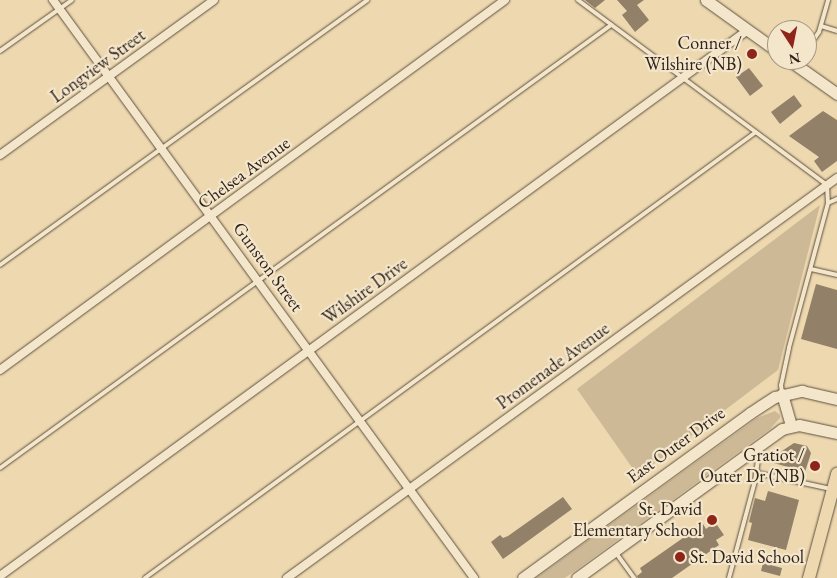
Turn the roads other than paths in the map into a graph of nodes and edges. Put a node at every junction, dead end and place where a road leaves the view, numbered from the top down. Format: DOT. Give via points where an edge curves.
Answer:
graph roads {
  1 [pos="53,0"];
  2 [pos="72,0"];
  3 [pos="214,0"];
  4 [pos="367,0"];
  5 [pos="505,0"];
  6 [pos="578,0"];
  7 [pos="706,0"];
  8 [pos="828,0"];
  9 [pos="60,9"];
  10 [pos="611,25"];
  11 [pos="821,26"];
  12 [pos="748,30"];
  13 [pos="837,31"];
  14 [pos="817,35"];
  15 [pos="767,44"];
  16 [pos="0,51"];
  17 [pos="806,70"];
  18 [pos="110,75"];
  19 [pos="682,78"];
  20 [pos="837,94"];
  21 [pos="756,132"];
  22 [pos="162,146"];
  23 [pos="0,155"];
  24 [pos="837,178"];
  25 [pos="827,185"];
  26 [pos="837,199"];
  27 [pos="828,203"];
  28 [pos="212,215"];
  29 [pos="0,265"];
  30 [pos="811,269"];
  31 [pos="837,275"];
  32 [pos="258,280"];
  33 [pos="310,350"];
  34 [pos="0,370"];
  35 [pos="782,394"];
  36 [pos="837,399"];
  37 [pos="361,422"];
  38 [pos="791,426"];
  39 [pos="837,433"];
  40 [pos="756,449"];
  41 [pos="0,468"];
  42 [pos="757,474"];
  43 [pos="837,474"];
  44 [pos="409,489"];
  45 [pos="833,489"];
  46 [pos="614,551"];
  47 [pos="0,576"];
  48 [pos="145,578"];
  49 [pos="288,578"];
  50 [pos="474,578"];
  51 [pos="523,578"];
  52 [pos="577,578"];
  53 [pos="634,578"];
  54 [pos="729,578"];
  55 [pos="809,578"];
  1 -- 9 [label="street, Gunston Street"];
  2 -- 9 [label="lane"];
  3 -- 18 [label="street, Longview Street"];
  4 -- 22 [label="lane"];
  5 -- 28 [label="street, Chelsea Avenue"];
  6 -- 10 [label="lane"];
  7 -- 12 [label="street"];
  8 -- 11 [label="lane"];
  9 -- 16 [label="lane"];
  9 -- 18 [label="street, Gunston Street"];
  10 -- 19 [label="lane"];
  10 -- 32 [label="lane"];
  11 -- 13 [label="lane"];
  11 -- 14 [label="lane"];
  12 -- 15 [label="street"];
  12 -- 19 [label="street, Wilshire Drive"];
  17 -- 20 [label="street"];
  18 -- 22 [label="street, Gunston Street"];
  18 -- 23 [label="street, Longview Street"];
  19 -- 21 [label="lane"];
  19 -- 33 [label="street, Wilshire Drive"];
  21 -- 25 [label="lane"];
  21 -- 37 [label="lane"];
  22 -- 28 [label="street, Gunston Street"];
  22 -- 29 [label="lane"];
  24 -- 25 [label="street, Promenade Avenue"];
  25 -- 27 [label="lane"];
  25 -- 44 [label="street, Promenade Avenue"];
  26 -- 27 [label="lane"];
  27 -- 30 [label="lane"];
  28 -- 32 [label="street, Gunston Street"];
  28 -- 34 [label="street, Chelsea Avenue"];
  30 -- 31 [label="lane"];
  30 -- 35 [label="lane" via="783,376"];
  32 -- 33 [label="street, Gunston Street"];
  32 -- 41 [label="lane"];
  33 -- 37 [label="street, Gunston Street"];
  33 -- 47 [label="street, Wilshire Drive"];
  35 -- 36 [label="street, East Outer Drive" via="802,391"];
  35 -- 38 [label="street"];
  35 -- 51 [label="street, East Outer Drive" via="750,412"];
  37 -- 44 [label="street, Gunston Street"];
  37 -- 48 [label="lane"];
  38 -- 39 [label="street"];
  38 -- 40 [label="street"];
  40 -- 42 [label="lane"];
  40 -- 46 [label="street"];
  42 -- 45 [label="lane"];
  42 -- 54 [label="lane"];
  43 -- 45 [label="main road"];
  44 -- 49 [label="street, Promenade Avenue"];
  44 -- 50 [label="street, Gunston Street"];
  45 -- 55 [label="main road"];
  46 -- 52 [label="street"];
  46 -- 53 [label="lane"];
}
